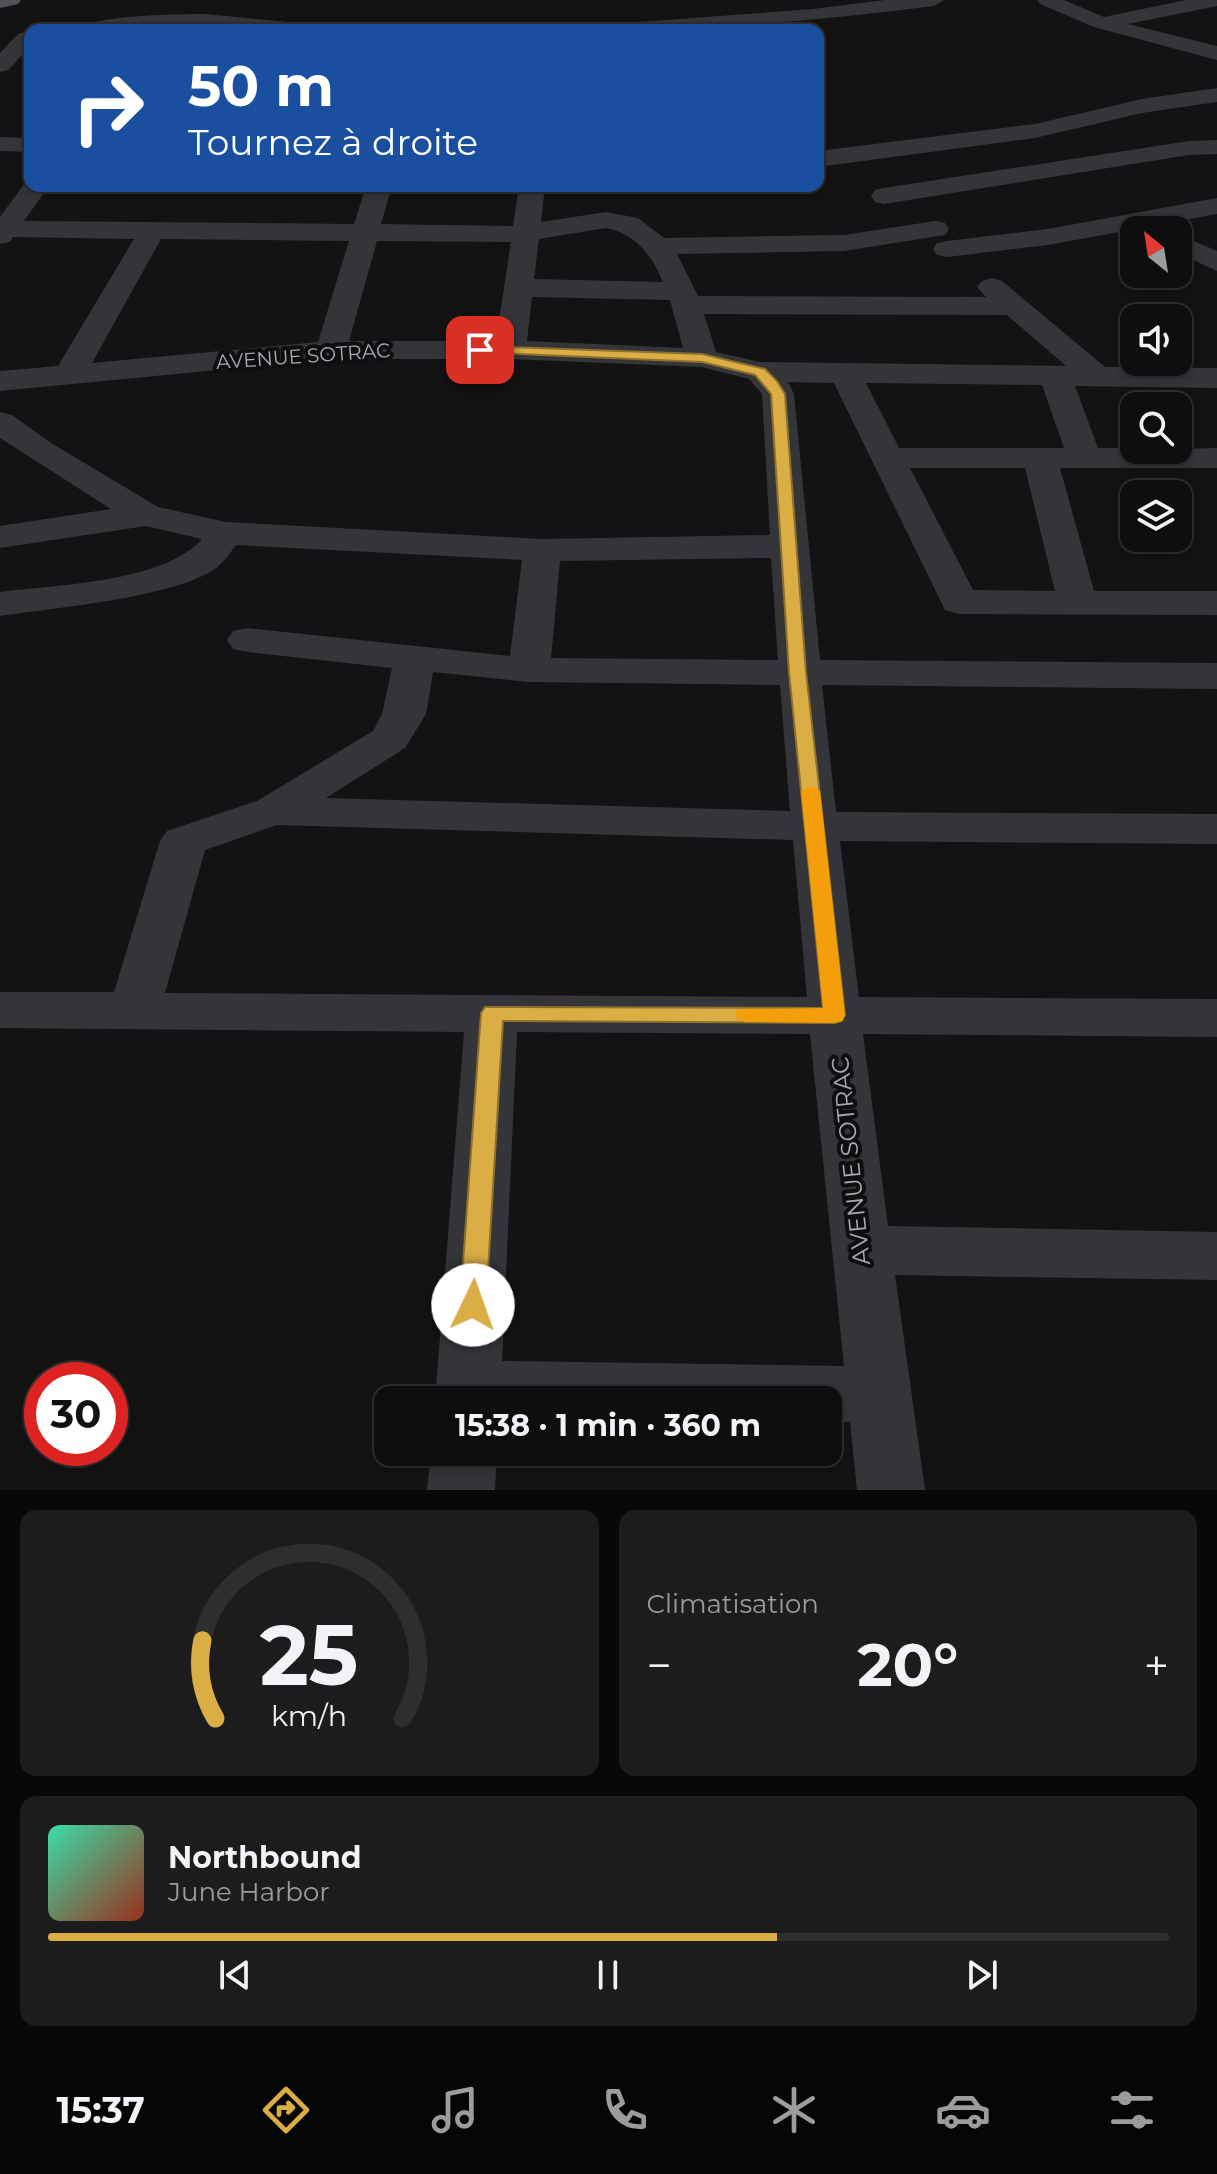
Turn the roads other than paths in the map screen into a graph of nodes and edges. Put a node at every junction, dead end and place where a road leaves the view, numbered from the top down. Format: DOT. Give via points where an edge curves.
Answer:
graph roads {
  1 [pos="11,0"];
  2 [pos="934,0"];
  3 [pos="1047,0"];
  4 [pos="1215,1"];
  5 [pos="0,2"];
  6 [pos="153,17"];
  7 [pos="1101,23"];
  8 [pos="117,24"];
  9 [pos="242,24"];
  10 [pos="692,24"];
  11 [pos="24,38"];
  12 [pos="0,41"];
  13 [pos="24,41"];
  14 [pos="1212,50"];
  15 [pos="0,65"];
  16 [pos="1217,95"];
  17 [pos="1142,106"];
  18 [pos="1035,131"];
  19 [pos="0,144"];
  20 [pos="24,145"];
  21 [pos="1217,147"];
  22 [pos="1189,148"];
  23 [pos="824,160"];
  24 [pos="824,161"];
  25 [pos="1098,162"];
  26 [pos="1217,171"];
  27 [pos="32,192"];
  28 [pos="377,192"];
  29 [pos="531,192"];
  30 [pos="884,196"];
  31 [pos="1205,208"];
  32 [pos="1179,216"];
  33 [pos="1120,229"];
  34 [pos="152,231"];
  35 [pos="2,232"];
  36 [pos="366,232"];
  37 [pos="525,234"];
  38 [pos="936,240"];
  39 [pos="659,246"];
  40 [pos="1192,249"];
  41 [pos="1217,262"];
  42 [pos="518,288"];
  43 [pos="684,298"];
  44 [pos="1014,306"];
  45 [pos="331,350"];
  46 [pos="510,350"];
  47 [pos="702,358"];
  48 [pos="760,372"];
  49 [pos="845,373"];
  50 [pos="1055,376"];
  51 [pos="68,377"];
  52 [pos="1098,377"];
  53 [pos="1217,378"];
  54 [pos="0,381"];
  55 [pos="0,422"];
  56 [pos="39,450"];
  57 [pos="0,455"];
  58 [pos="887,458"];
  59 [pos="1040,458"];
  60 [pos="1085,458"];
  61 [pos="1217,458"];
  62 [pos="146,515"];
  63 [pos="226,533"];
  64 [pos="0,537"];
  65 [pos="789,546"];
  66 [pos="542,550"];
  67 [pos="1078,603"];
  68 [pos="1217,603"];
  69 [pos="0,604"];
  70 [pos="247,640"];
  71 [pos="415,658"];
  72 [pos="529,670"];
  73 [pos="798,672"];
  74 [pos="1217,676"];
  75 [pos="273,811"];
  76 [pos="814,826"];
  77 [pos="1217,829"];
  78 [pos="0,1010"];
  79 [pos="134,1011"];
  80 [pos="492,1013"];
  81 [pos="834,1015"];
  82 [pos="1217,1018"];
  83 [pos="860,1250"];
  84 [pos="1217,1256"];
  85 [pos="469,1386"];
  86 [pos="879,1394"];
  87 [pos="842,1396"];
  88 [pos="463,1466"];
  89 [pos="461,1490"];
  90 [pos="891,1490"];
  1 -- 5 [label="main road"];
  2 -- 10 [label="street"];
  3 -- 7 [label="street"];
  4 -- 7 [label="street"];
  6 -- 8 [label="street"];
  6 -- 9 [label="street"];
  7 -- 14 [label="street"];
  11 -- 12 [label="street"];
  13 -- 15 [label="street"];
  14 -- 17 [label="street" via="1173,72"];
  16 -- 17 [label="street"];
  17 -- 18 [label="street"];
  18 -- 23 [label="street"];
  18 -- 25 [label="street"];
  19 -- 20 [label="street"];
  21 -- 22 [label="street"];
  22 -- 25 [label="street"];
  22 -- 26 [label="street"];
  24 -- 30 [label="street"];
  25 -- 30 [label="street"];
  25 -- 31 [label="street"];
  27 -- 35 [label="street"];
  28 -- 36 [label="street"];
  29 -- 37 [label="street"];
  30 -- 38 [label="street" via="935,229"];
  31 -- 32 [label="street"];
  33 -- 38 [label="street"];
  34 -- 35 [label="street"];
  34 -- 36 [label="street"];
  34 -- 51 [label="street"];
  36 -- 37 [label="street"];
  36 -- 45 [label="street"];
  37 -- 39 [label="street" via="610,208"];
  37 -- 42 [label="street"];
  38 -- 39 [label="street"];
  38 -- 44 [label="street"];
  39 -- 43 [label="street"];
  40 -- 41 [label="street"];
  42 -- 43 [label="street"];
  42 -- 46 [label="street"];
  43 -- 44 [label="street"];
  43 -- 47 [label="street"];
  44 -- 52 [label="street"];
  45 -- 46 [label="street, AVENUE SOTRAC"];
  45 -- 51 [label="street, AVENUE SOTRAC"];
  46 -- 47 [label="street, AVENUE SOTRAC"];
  47 -- 48 [label="street, AVENUE SOTRAC"];
  48 -- 49 [label="street"];
  48 -- 65 [label="street, AVENUE SOTRAC" via="778,394"];
  49 -- 50 [label="street"];
  49 -- 58 [label="street"];
  50 -- 52 [label="street"];
  50 -- 60 [label="street"];
  51 -- 54 [label="street, AVENUE SOTRAC"];
  52 -- 53 [label="street"];
  55 -- 56 [label="street"];
  56 -- 57 [label="street"];
  56 -- 62 [label="street"];
  58 -- 59 [label="street"];
  58 -- 67 [label="street" via="959,602"];
  59 -- 60 [label="street"];
  59 -- 67 [label="street"];
  60 -- 61 [label="street"];
  62 -- 63 [label="street"];
  62 -- 64 [label="street"];
  63 -- 66 [label="street"];
  63 -- 69 [label="street" via="201,561 167,575"];
  65 -- 66 [label="street"];
  65 -- 73 [label="street, AVENUE SOTRAC"];
  66 -- 72 [label="street"];
  67 -- 68 [label="street"];
  70 -- 71 [label="street"];
  71 -- 72 [label="street"];
  71 -- 75 [label="street" via="404,714 390,739"];
  72 -- 73 [label="street"];
  73 -- 74 [label="street"];
  73 -- 76 [label="street, AVENUE SOTRAC"];
  75 -- 76 [label="street"];
  75 -- 79 [label="street" via="184,841"];
  76 -- 77 [label="street"];
  76 -- 81 [label="street, AVENUE SOTRAC"];
  78 -- 79 [label="street"];
  79 -- 80 [label="street"];
  80 -- 81 [label="street"];
  80 -- 85 [label="street"];
  81 -- 82 [label="street"];
  81 -- 83 [label="street, AVENUE SOTRAC"];
  83 -- 84 [label="street"];
  83 -- 86 [label="street, AVENUE SOTRAC"];
  86 -- 87 [label="street"];
  86 -- 90 [label="street, AVENUE SOTRAC"];
  88 -- 89 [label="street"];
}
